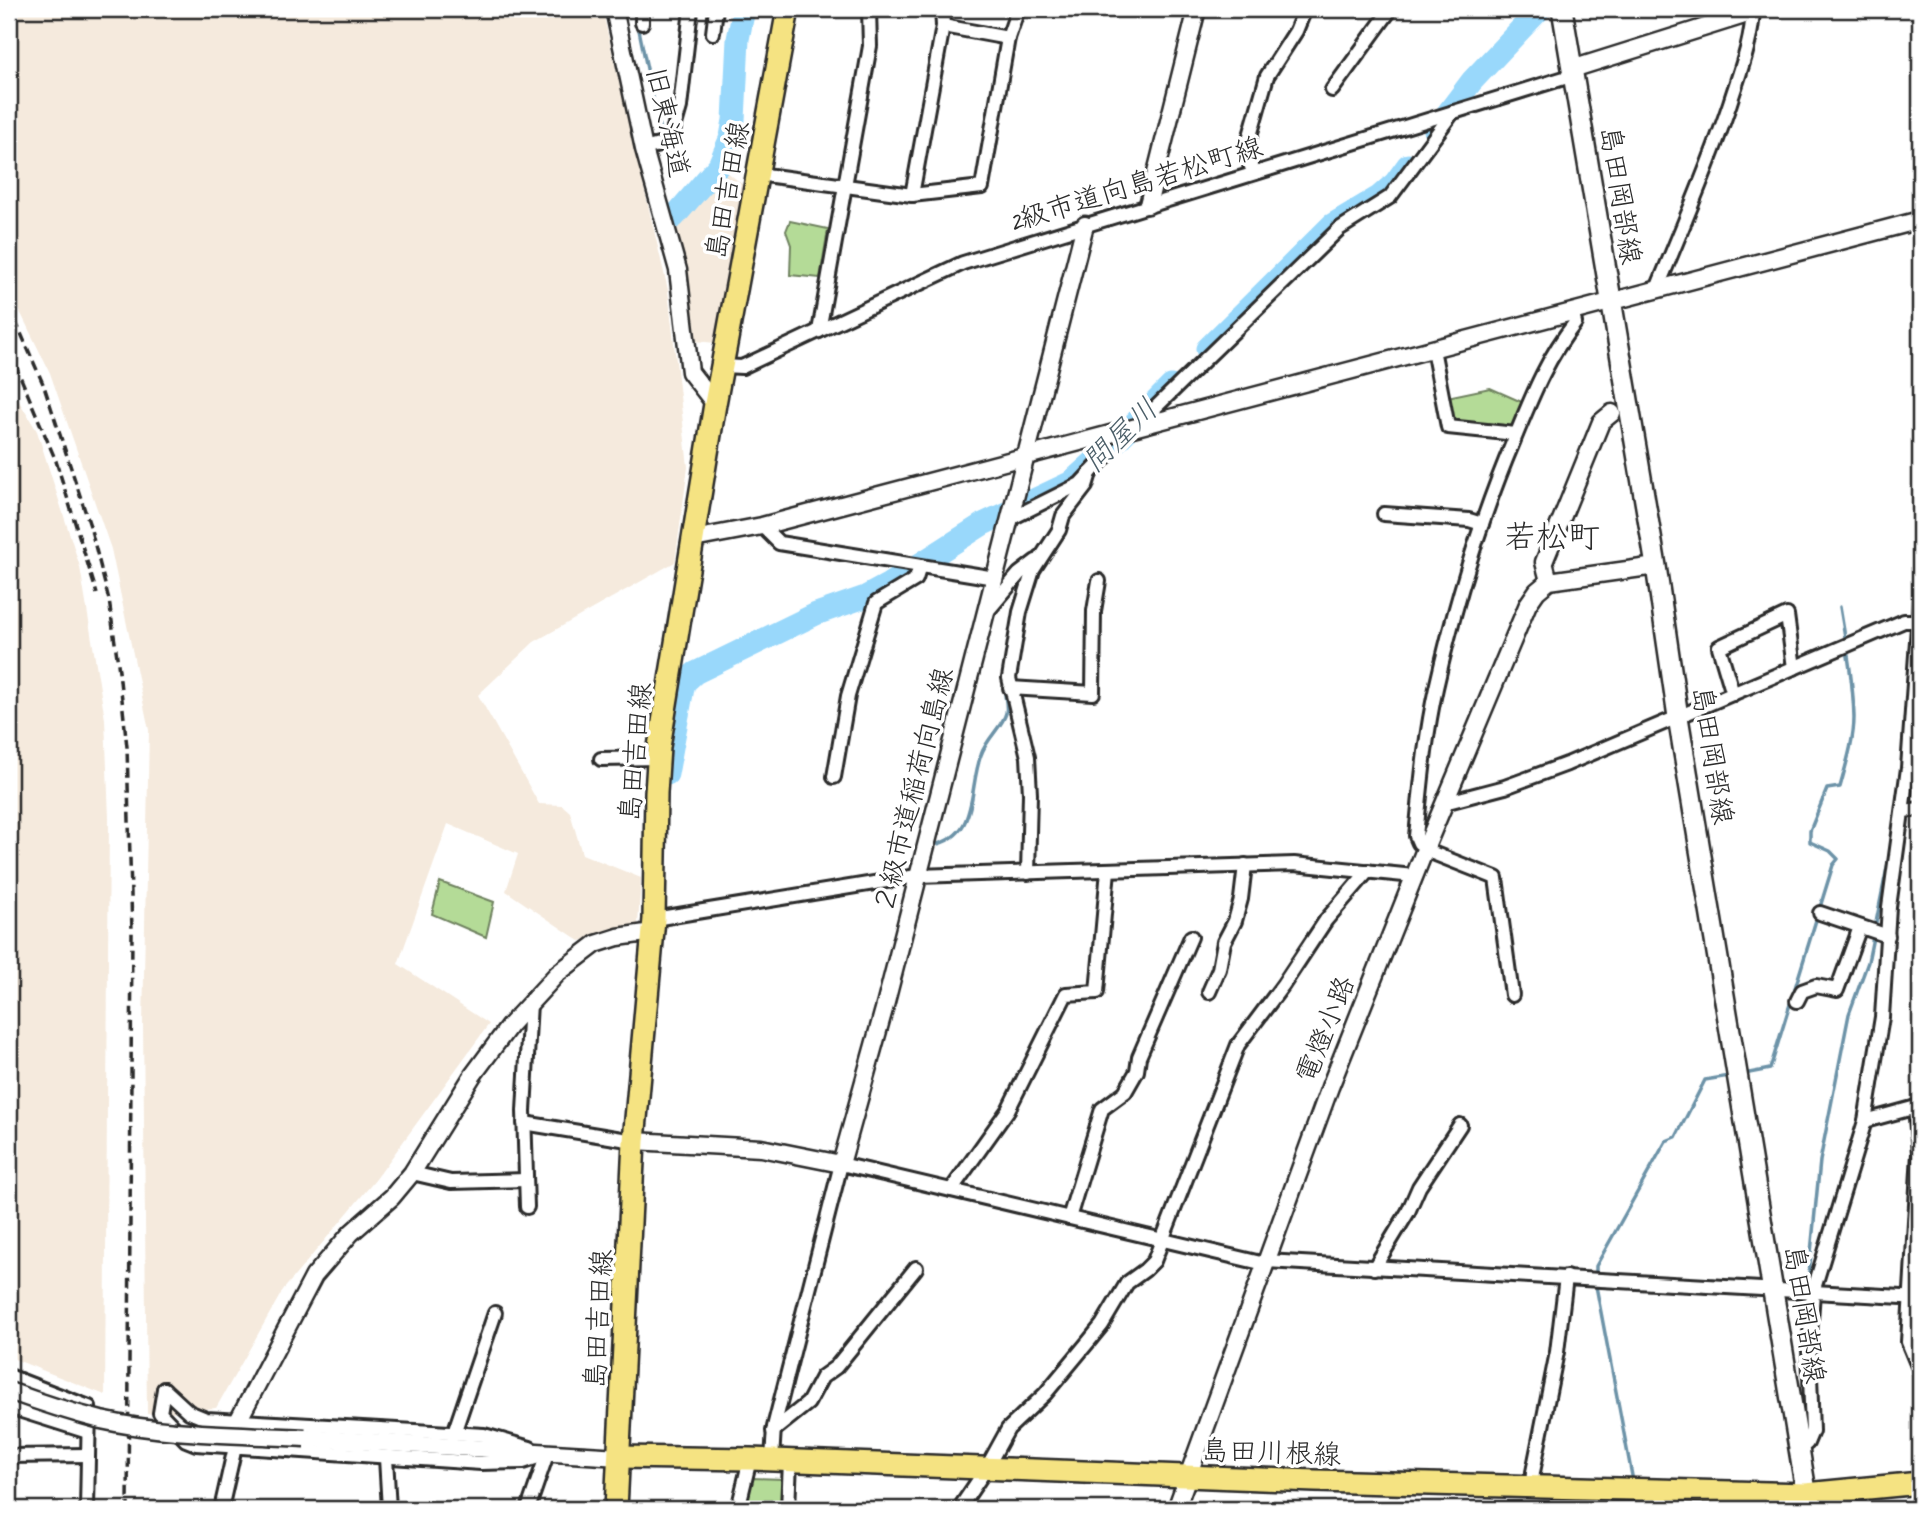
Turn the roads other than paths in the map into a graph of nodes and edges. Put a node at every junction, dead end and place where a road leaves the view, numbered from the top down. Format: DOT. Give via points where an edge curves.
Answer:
graph roads {
  1 [pos="614,9"];
  2 [pos="642,9"];
  3 [pos="691,9"];
  4 [pos="716,9"];
  5 [pos="788,9"];
  6 [pos="869,9"];
  7 [pos="942,9"];
  8 [pos="1018,9"];
  9 [pos="1197,9"];
  10 [pos="1304,9"];
  11 [pos="1391,9"];
  12 [pos="1562,9"];
  13 [pos="1753,9"];
  14 [pos="642,23"];
  15 [pos="943,26"];
  16 [pos="713,33"];
  17 [pos="1009,38"];
  18 [pos="1573,72"];
  19 [pos="1332,90"];
  20 [pos="1453,112"];
  21 [pos="644,149"];
  22 [pos="1254,173"];
  23 [pos="758,174"];
  24 [pos="845,186"];
  25 [pos="912,195"];
  26 [pos="1148,205"];
  27 [pos="1920,220"];
  28 [pos="1085,225"];
  29 [pos="1657,289"];
  30 [pos="1610,302"];
  31 [pos="1572,311"];
  32 [pos="819,331"];
  33 [pos="1433,349"];
  34 [pos="723,366"];
  35 [pos="715,404"];
  36 [pos="1612,413"];
  37 [pos="1153,422"];
  38 [pos="1516,434"];
  39 [pos="1104,435"];
  40 [pos="1025,456"];
  41 [pos="1090,473"];
  42 [pos="1384,514"];
  43 [pos="1010,519"];
  44 [pos="1482,524"];
  45 [pos="762,526"];
  46 [pos="694,539"];
  47 [pos="1042,557"];
  48 [pos="920,566"];
  49 [pos="1656,566"];
  50 [pos="995,578"];
  51 [pos="1099,581"];
  52 [pos="1549,581"];
  53 [pos="1920,598"];
  54 [pos="986,613"];
  55 [pos="1918,621"];
  56 [pos="1794,668"];
  57 [pos="1010,688"];
  58 [pos="1733,694"];
  59 [pos="1678,717"];
  60 [pos="658,758"];
  61 [pos="601,759"];
  62 [pos="834,777"];
  63 [pos="1444,803"];
  64 [pos="1920,809"];
  65 [pos="1903,811"];
  66 [pos="1425,848"];
  67 [pos="1245,866"];
  68 [pos="1108,870"];
  69 [pos="1368,871"];
  70 [pos="1028,873"];
  71 [pos="917,876"];
  72 [pos="1414,876"];
  73 [pos="1820,913"];
  74 [pos="654,926"];
  75 [pos="1860,927"];
  76 [pos="1888,936"];
  77 [pos="1191,937"];
  78 [pos="1209,992"];
  79 [pos="1512,995"];
  80 [pos="1797,1001"];
  81 [pos="530,1003"];
  82 [pos="1918,1106"];
  83 [pos="1865,1121"];
  84 [pos="524,1123"];
  85 [pos="1460,1125"];
  86 [pos="634,1141"];
  87 [pos="841,1164"];
  88 [pos="412,1173"];
  89 [pos="526,1180"];
  90 [pos="951,1190"];
  91 [pos="527,1207"];
  92 [pos="1069,1217"];
  93 [pos="1162,1240"];
  94 [pos="1265,1262"];
  95 [pos="916,1268"];
  96 [pos="1374,1268"];
  97 [pos="1566,1277"];
  98 [pos="1773,1290"];
  99 [pos="1813,1292"];
  100 [pos="1915,1297"];
  101 [pos="495,1313"];
  102 [pos="1920,1371"];
  103 [pos="9,1376"];
  104 [pos="9,1391"];
  105 [pos="9,1407"];
  106 [pos="238,1421"];
  107 [pos="88,1432"];
  108 [pos="774,1432"];
  109 [pos="454,1433"];
  110 [pos="235,1447"];
  111 [pos="1798,1450"];
  112 [pos="547,1454"];
  113 [pos="88,1455"];
  114 [pos="9,1456"];
  115 [pos="620,1457"];
  116 [pos="386,1458"];
  117 [pos="750,1458"];
  118 [pos="781,1461"];
  119 [pos="986,1469"];
  120 [pos="1188,1477"];
  121 [pos="1920,1483"];
  122 [pos="1532,1487"];
  123 [pos="1808,1502"];
  124 [pos="87,1509"];
  125 [pos="221,1509"];
  126 [pos="388,1509"];
  127 [pos="528,1509"];
  128 [pos="616,1509"];
  129 [pos="738,1509"];
  130 [pos="788,1509"];
  131 [pos="959,1509"];
  132 [pos="1176,1509"];
  1 -- 21 [label="street, 旧東海道"];
  2 -- 14 [label="street"];
  3 -- 21 [label="street" via="680,107 670,142"];
  4 -- 16 [label="street"];
  5 -- 23 [label="main road, 島田吉田線"];
  6 -- 24 [label="street" via="870,46"];
  7 -- 15 [label="street"];
  8 -- 17 [label="street"];
  9 -- 26 [label="street"];
  10 -- 22 [label="street" via="1296,31 1267,76 1246,150"];
  11 -- 19 [label="street"];
  12 -- 18 [label="main road, 島田岡部線"];
  13 -- 18 [label="street"];
  13 -- 29 [label="street" via="1748,49 1723,123"];
  15 -- 17 [label="street"];
  15 -- 25 [label="street"];
  17 -- 25 [label="street" via="982,187"];
  18 -- 20 [label="street, 2級市道向島若松町線"];
  18 -- 30 [label="main road, 島田岡部線"];
  20 -- 22 [label="street, 2級市道向島若松町線"];
  20 -- 37 [label="street" via="1390,197 1339,229 1155,408"];
  21 -- 35 [label="street, 旧東海道" via="678,270 690,372"];
  22 -- 26 [label="street, 2級市道向島若松町線"];
  23 -- 24 [label="street"];
  23 -- 34 [label="main road, 島田吉田線"];
  24 -- 25 [label="street"];
  24 -- 32 [label="street"];
  26 -- 28 [label="street, 2級市道向島若松町線"];
  27 -- 29 [label="street"];
  28 -- 32 [label="street, 2級市道向島若松町線" via="964,263"];
  28 -- 40 [label="street, ２級市道稲荷向島線"];
  29 -- 30 [label="street"];
  30 -- 31 [label="street"];
  30 -- 49 [label="main road, 島田岡部線"];
  31 -- 33 [label="street"];
  31 -- 38 [label="street" via="1575,323 1543,370"];
  32 -- 34 [label="street, 2級市道向島若松町線" via="742,367"];
  33 -- 37 [label="street"];
  33 -- 38 [label="street" via="1448,427"];
  34 -- 35 [label="main road, 島田吉田線"];
  35 -- 46 [label="main road, 島田吉田線"];
  36 -- 52 [label="street" via="1601,422 1544,562"];
  37 -- 39 [label="street"];
  38 -- 44 [label="street"];
  39 -- 40 [label="street"];
  39 -- 41 [label="street" via="1107,455"];
  40 -- 43 [label="street, ２級市道稲荷向島線"];
  40 -- 45 [label="street"];
  41 -- 43 [label="street" via="1064,494"];
  41 -- 47 [label="street"];
  42 -- 44 [label="street"];
  43 -- 50 [label="street, ２級市道稲荷向島線"];
  44 -- 66 [label="street" via="1429,725 1416,836"];
  45 -- 46 [label="street"];
  45 -- 48 [label="street" via="779,543"];
  46 -- 60 [label="main road, 島田吉田線"];
  47 -- 54 [label="street" via="1019,574"];
  47 -- 57 [label="street" via="1033,570 1020,612"];
  48 -- 50 [label="street"];
  48 -- 62 [label="street" via="916,579 876,603 848,696"];
  49 -- 52 [label="street"];
  49 -- 59 [label="main road, 島田岡部線"];
  50 -- 54 [label="street, ２級市道稲荷向島線"];
  51 -- 57 [label="street" via="1093,693"];
  52 -- 63 [label="street, 電燈小路" via="1528,604"];
  53 -- 55 [label="street"];
  54 -- 71 [label="street, ２級市道稲荷向島線"];
  55 -- 56 [label="street" via="1904,621"];
  55 -- 65 [label="street"];
  56 -- 58 [label="street"];
  56 -- 58 [label="street" via="1787,615 1719,647"];
  57 -- 70 [label="street" via="1028,757"];
  58 -- 59 [label="street"];
  59 -- 63 [label="street" via="1505,787"];
  59 -- 98 [label="main road, 島田岡部線"];
  60 -- 61 [label="street"];
  60 -- 74 [label="main road, 島田吉田線"];
  63 -- 66 [label="street, 電燈小路"];
  64 -- 65 [label="street"];
  65 -- 76 [label="street"];
  66 -- 72 [label="street, 電燈小路"];
  66 -- 79 [label="street" via="1496,878"];
  67 -- 68 [label="street"];
  67 -- 69 [label="street" via="1294,864"];
  67 -- 78 [label="street" via="1238,910"];
  68 -- 70 [label="street"];
  68 -- 90 [label="street" via="1097,992 1066,994 1007,1110"];
  69 -- 72 [label="street"];
  69 -- 93 [label="street" via="1325,920 1237,1045"];
  70 -- 71 [label="street"];
  71 -- 74 [label="street"];
  71 -- 87 [label="street, ２級市道稲荷向島線"];
  72 -- 94 [label="street, 電燈小路"];
  73 -- 75 [label="street"];
  74 -- 81 [label="street" via="596,944 558,973"];
  74 -- 86 [label="main road, 島田吉田線"];
  75 -- 76 [label="street"];
  75 -- 80 [label="street" via="1837,990 1816,986 1802,991"];
  76 -- 83 [label="street" via="1882,1017"];
  77 -- 92 [label="street" via="1136,1071 1125,1092 1102,1109"];
  81 -- 84 [label="street"];
  81 -- 88 [label="street" via="473,1075"];
  82 -- 83 [label="street"];
  82 -- 100 [label="street"];
  83 -- 99 [label="street"];
  84 -- 86 [label="street"];
  84 -- 89 [label="street"];
  85 -- 96 [label="street"];
  86 -- 87 [label="street" via="761,1148"];
  86 -- 115 [label="main road, 島田吉田線"];
  87 -- 90 [label="street"];
  87 -- 108 [label="street"];
  88 -- 89 [label="street" via="451,1182"];
  88 -- 106 [label="street" via="314,1276"];
  89 -- 91 [label="street"];
  90 -- 92 [label="street"];
  92 -- 93 [label="street"];
  93 -- 94 [label="street"];
  93 -- 119 [label="street" via="1154,1261 1127,1283 1089,1341 1045,1394 1008,1429"];
  94 -- 96 [label="street"];
  94 -- 120 [label="street, 電燈小路"];
  95 -- 108 [label="street" via="836,1367 822,1377 808,1403"];
  96 -- 97 [label="street"];
  97 -- 98 [label="street"];
  97 -- 122 [label="street"];
  98 -- 99 [label="street"];
  98 -- 111 [label="main road, 島田岡部線"];
  99 -- 100 [label="street"];
  99 -- 111 [label="street" via="1809,1348 1812,1431"];
  100 -- 102 [label="street" via="1908,1342"];
  101 -- 109 [label="street"];
  103 -- 107 [label="street" via="89,1407"];
  104 -- 112 [label="street, bridge" via="103,1420 163,1430"];
  105 -- 107 [label="street"];
  106 -- 109 [label="street"];
  106 -- 110 [label="street"];
  106 -- 110 [label="street" via="206,1419 189,1412 163,1388 160,1413 186,1440"];
  107 -- 113 [label="street"];
  108 -- 118 [label="street"];
  109 -- 112 [label="street" via="485,1435"];
  110 -- 116 [label="street"];
  110 -- 125 [label="street"];
  111 -- 123 [label="main road, 島田岡部線"];
  112 -- 115 [label="street"];
  112 -- 116 [label="street" via="523,1462 481,1464"];
  112 -- 127 [label="street"];
  113 -- 114 [label="street"];
  113 -- 124 [label="street"];
  115 -- 117 [label="main road, 島田川根線"];
  115 -- 128 [label="main road, 島田吉田線"];
  116 -- 126 [label="street"];
  117 -- 118 [label="main road, 島田川根線"];
  117 -- 129 [label="street"];
  118 -- 119 [label="main road, 島田川根線"];
  118 -- 130 [label="street"];
  119 -- 120 [label="main road, 島田川根線"];
  119 -- 131 [label="street"];
  120 -- 122 [label="main road, 島田川根線"];
  120 -- 132 [label="street, 電燈小路"];
  121 -- 123 [label="main road, 島田川根線"];
  122 -- 123 [label="main road, 島田川根線"];
}
